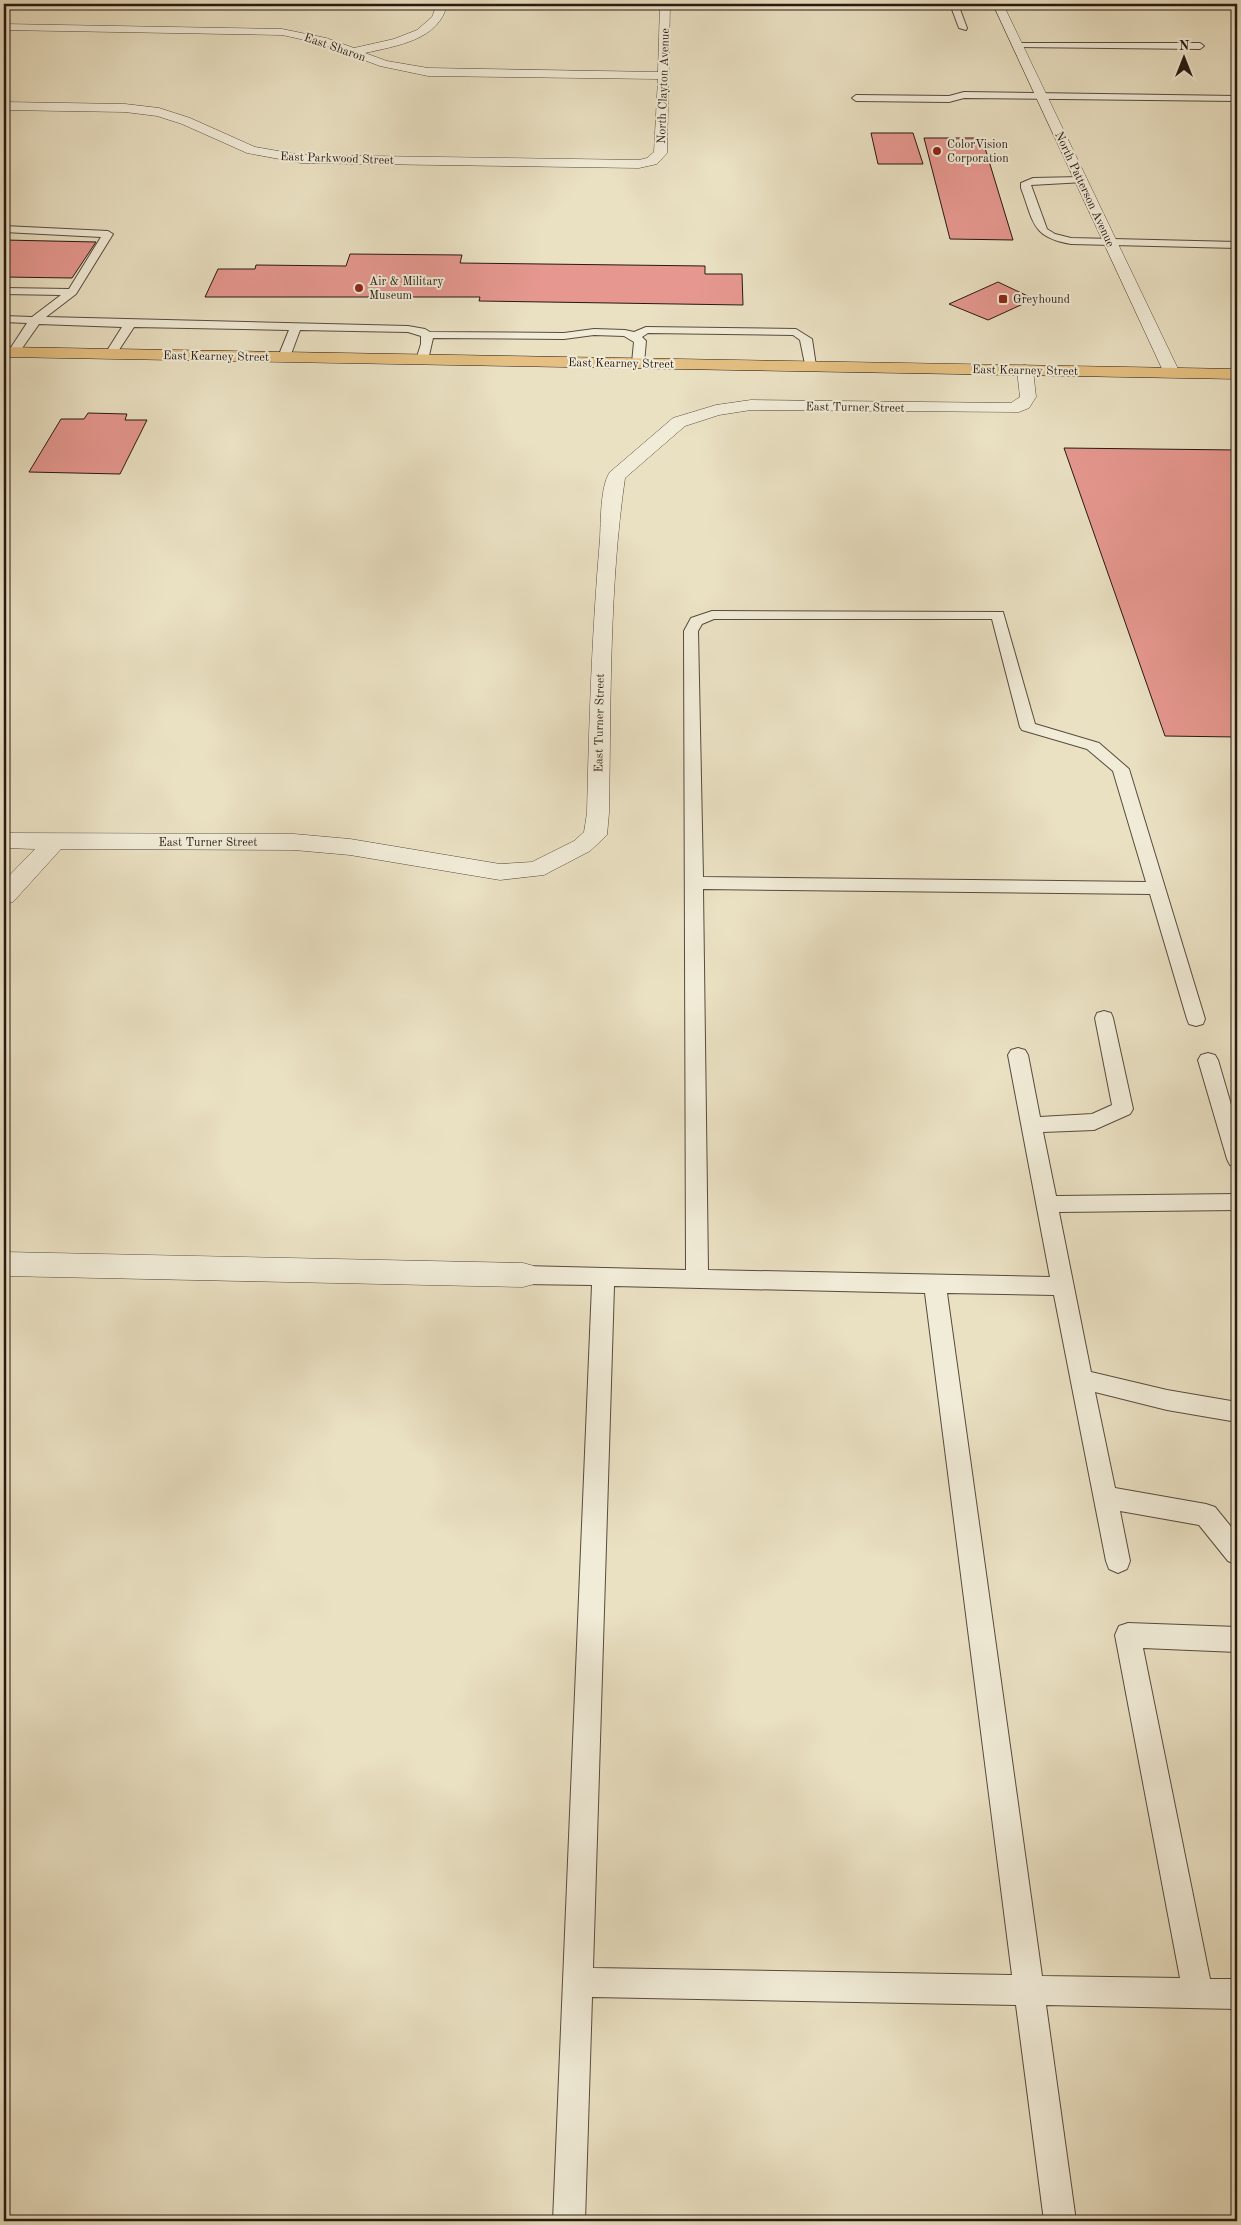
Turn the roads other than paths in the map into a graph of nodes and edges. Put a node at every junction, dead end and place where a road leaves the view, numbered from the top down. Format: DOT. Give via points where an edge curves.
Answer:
graph roads {
  1 [pos="442,4"];
  2 [pos="664,4"];
  3 [pos="954,4"];
  4 [pos="998,4"];
  5 [pos="4,27"];
  6 [pos="963,28"];
  7 [pos="1018,45"];
  8 [pos="1200,46"];
  9 [pos="353,52"];
  10 [pos="664,76"];
  11 [pos="1042,96"];
  12 [pos="856,98"];
  13 [pos="1236,99"];
  14 [pos="4,106"];
  15 [pos="649,162"];
  16 [pos="1081,180"];
  17 [pos="4,230"];
  18 [pos="1110,241"];
  19 [pos="1237,245"];
  20 [pos="4,291"];
  21 [pos="72,292"];
  22 [pos="4,319"];
  23 [pos="36,320"];
  24 [pos="130,324"];
  25 [pos="296,327"];
  26 [pos="427,335"];
  27 [pos="635,336"];
  28 [pos="9,352"];
  29 [pos="111,354"];
  30 [pos="284,357"];
  31 [pos="422,360"];
  32 [pos="638,363"];
  33 [pos="810,366"];
  34 [pos="1025,370"];
  35 [pos="1172,373"];
  36 [pos="1237,374"];
  37 [pos="4,841"];
  38 [pos="54,842"];
  39 [pos="694,883"];
  40 [pos="1157,888"];
  41 [pos="4,896"];
  42 [pos="1104,1018"];
  43 [pos="1196,1019"];
  44 [pos="1018,1055"];
  45 [pos="1208,1060"];
  46 [pos="1032,1125"];
  47 [pos="1237,1158"];
  48 [pos="1237,1202"];
  49 [pos="1047,1204"];
  50 [pos="4,1264"];
  51 [pos="523,1275"];
  52 [pos="603,1278"];
  53 [pos="698,1279"];
  54 [pos="935,1284"];
  55 [pos="1064,1286"];
  56 [pos="1081,1379"];
  57 [pos="1237,1412"];
  58 [pos="1106,1498"];
  59 [pos="1237,1553"];
  60 [pos="1118,1561"];
  61 [pos="1237,1639"];
  62 [pos="578,1982"];
  63 [pos="1029,1990"];
  64 [pos="1198,1993"];
  65 [pos="1237,1994"];
  66 [pos="569,2221"];
  67 [pos="1060,2221"];
  1 -- 9 [label="street" via="436,20 422,31"];
  2 -- 10 [label="street, North Clayton Avenue"];
  3 -- 6 [label="lane"];
  4 -- 7 [label="street, North Patterson Avenue"];
  5 -- 9 [label="street, East Sharon" via="282,32 313,37"];
  7 -- 8 [label="lane"];
  7 -- 11 [label="street, North Patterson Avenue"];
  9 -- 10 [label="street, East Sharon" via="389,65 428,72"];
  10 -- 15 [label="street, North Clayton Avenue" via="660,153"];
  11 -- 12 [label="lane"];
  11 -- 13 [label="lane"];
  11 -- 16 [label="street, North Patterson Avenue"];
  14 -- 15 [label="street, East Parkwood Street" via="124,108 159,112 252,150 301,159 628,165"];
  16 -- 18 [label="street, North Patterson Avenue"];
  16 -- 18 [label="lane" via="1026,183 1042,230 1055,238"];
  17 -- 21 [label="lane" via="108,234"];
  18 -- 19 [label="lane"];
  18 -- 35 [label="street, North Patterson Avenue"];
  20 -- 21 [label="lane"];
  21 -- 23 [label="lane"];
  22 -- 23 [label="lane"];
  23 -- 24 [label="lane"];
  23 -- 28 [label="lane"];
  24 -- 25 [label="lane"];
  24 -- 29 [label="lane"];
  25 -- 26 [label="lane" via="408,328"];
  25 -- 30 [label="lane"];
  26 -- 27 [label="lane" via="564,336 594,332"];
  26 -- 31 [label="lane"];
  27 -- 32 [label="lane" via="641,347"];
  27 -- 33 [label="lane" via="646,330 796,332 806,339"];
  28 -- 29 [label="main road, East Kearney Street"];
  29 -- 30 [label="main road, East Kearney Street"];
  30 -- 31 [label="main road, East Kearney Street"];
  31 -- 32 [label="main road, East Kearney Street"];
  32 -- 33 [label="main road, East Kearney Street"];
  33 -- 34 [label="main road, East Kearney Street"];
  34 -- 35 [label="main road, East Kearney Street"];
  34 -- 38 [label="street, East Turner Street" via="1028,397 1023,404 1013,408 751,405 716,410 679,422 616,476 602,632 598,812 594,835 561,858 536,868 500,872 350,847 294,842"];
  35 -- 36 [label="main road, East Kearney Street"];
  37 -- 38 [label="street, East Turner Street"];
  38 -- 41 [label="street"];
  39 -- 40 [label="lane"];
  39 -- 40 [label="lane" via="691,631 696,621 712,615 998,615 1028,727 1093,746 1122,769"];
  39 -- 53 [label="lane"];
  40 -- 43 [label="lane"];
  42 -- 46 [label="lane" via="1123,1110 1094,1122"];
  44 -- 46 [label="lane"];
  45 -- 47 [label="lane"];
  46 -- 49 [label="lane"];
  48 -- 49 [label="lane"];
  49 -- 55 [label="lane"];
  50 -- 51 [label="street"];
  51 -- 52 [label="lane"];
  52 -- 53 [label="lane"];
  52 -- 62 [label="lane"];
  53 -- 54 [label="lane"];
  54 -- 55 [label="lane"];
  54 -- 63 [label="lane"];
  55 -- 56 [label="lane"];
  56 -- 57 [label="lane" via="1167,1400"];
  56 -- 58 [label="lane"];
  58 -- 59 [label="lane" via="1206,1516"];
  58 -- 60 [label="lane"];
  61 -- 64 [label="lane" via="1128,1635"];
  62 -- 63 [label="lane"];
  62 -- 66 [label="lane"];
  63 -- 64 [label="lane"];
  63 -- 67 [label="lane"];
  64 -- 65 [label="lane"];
}
